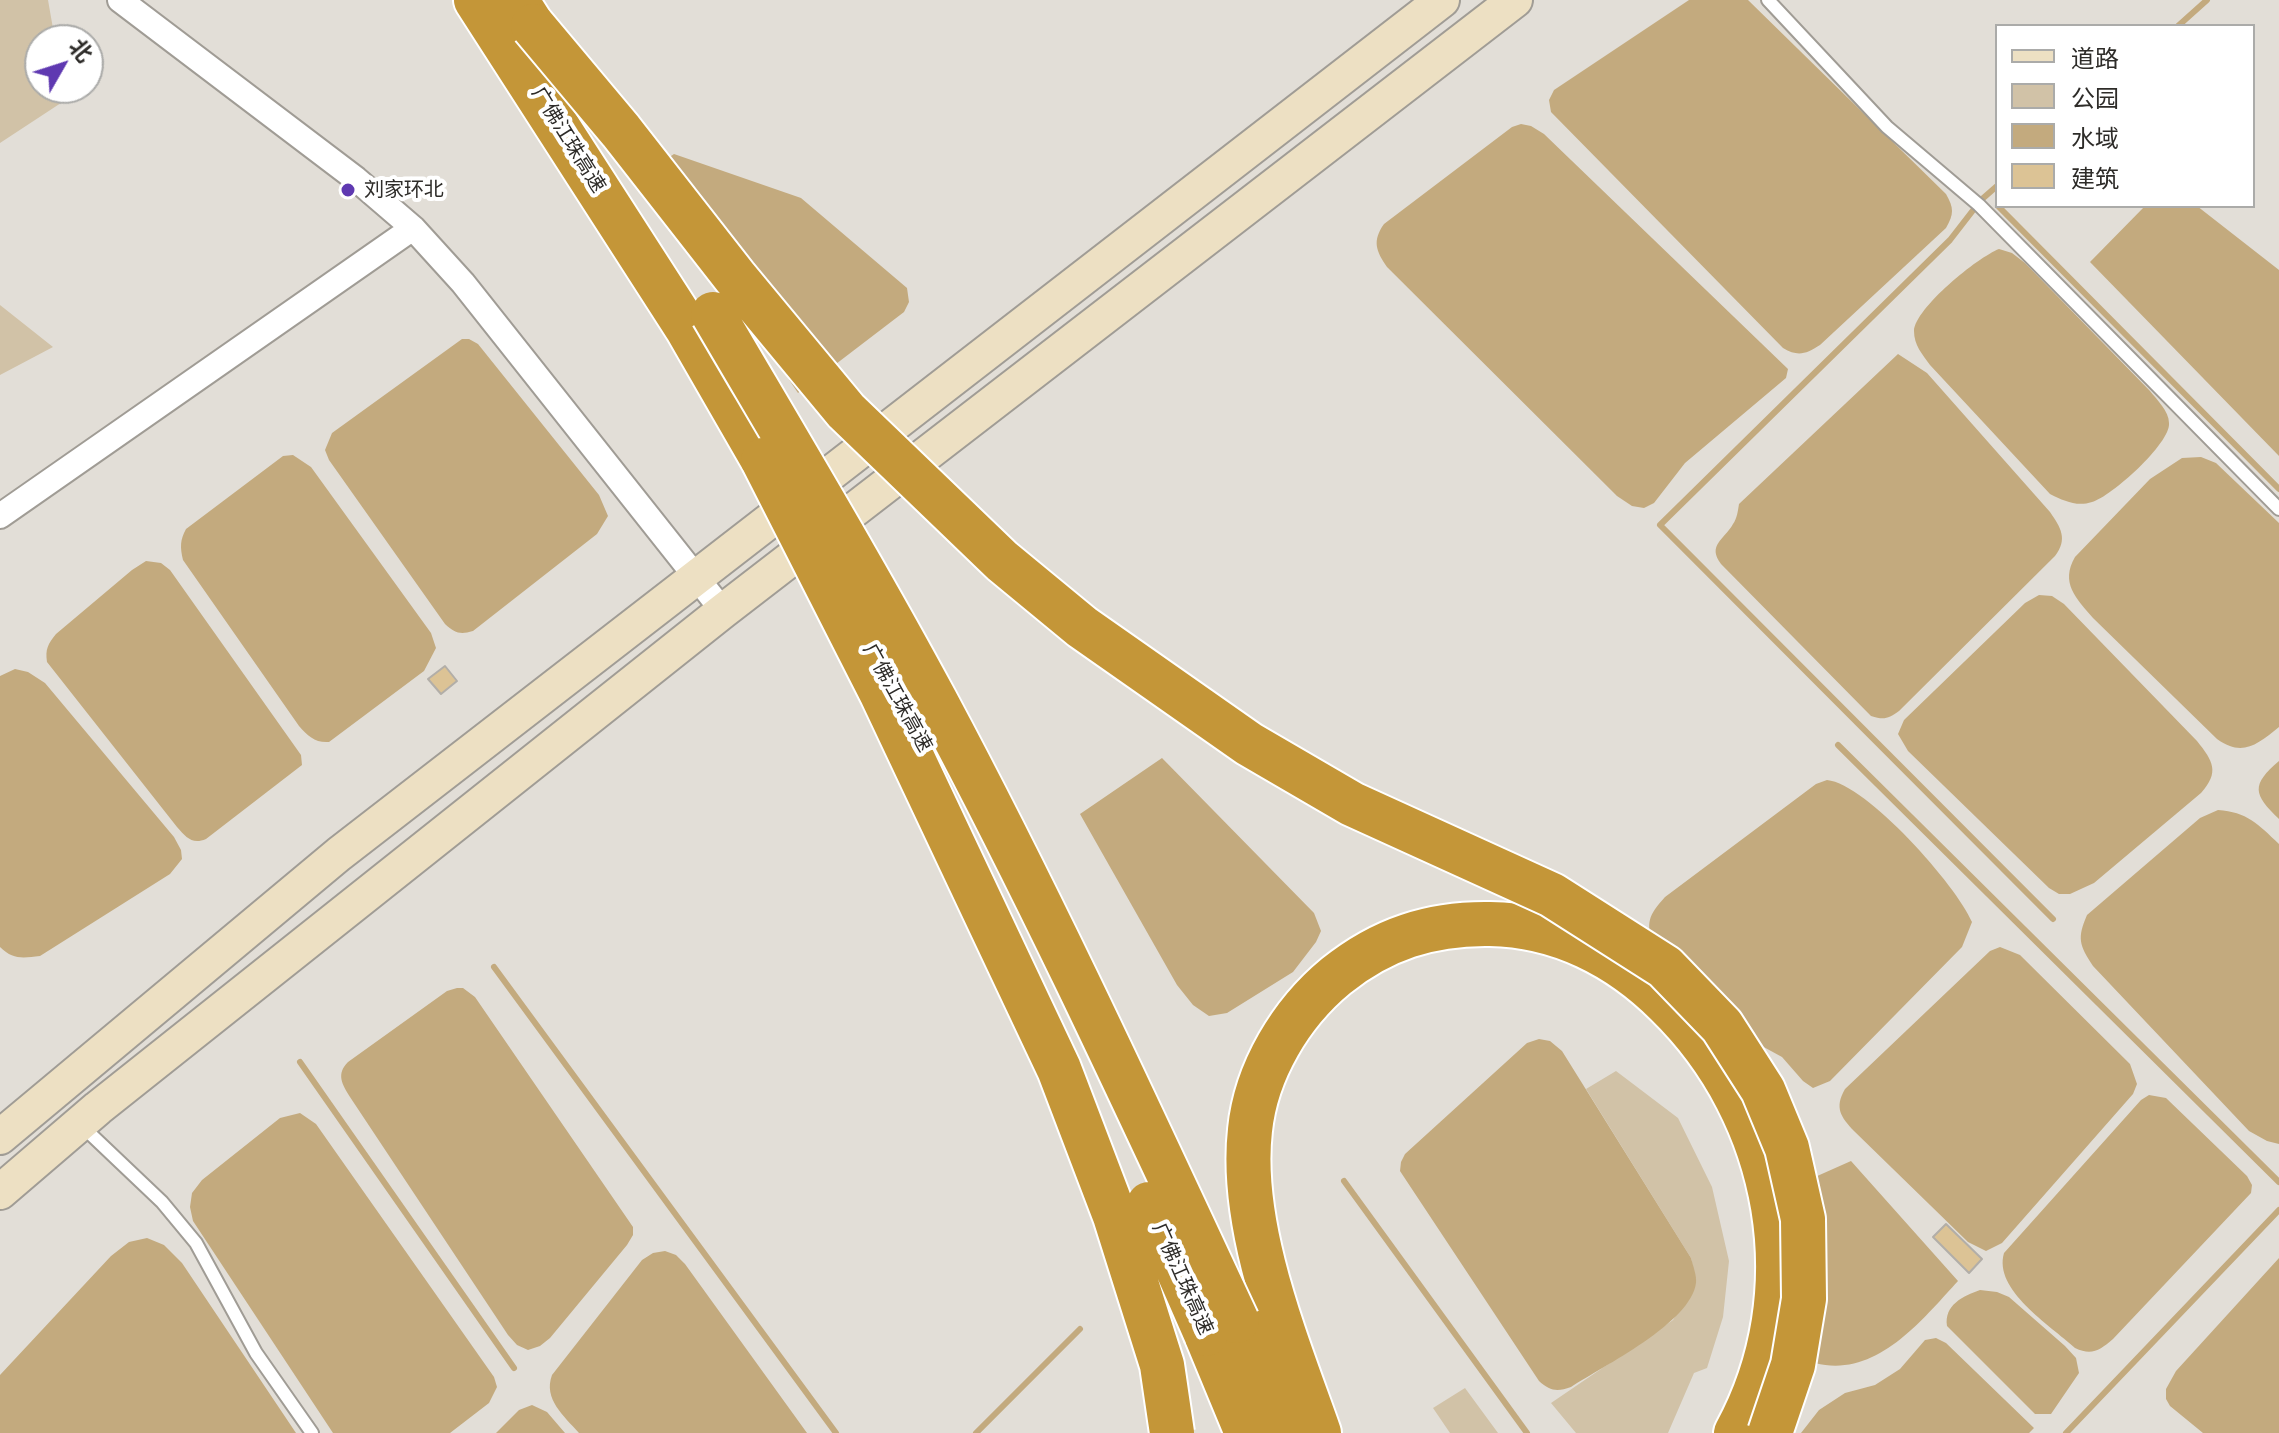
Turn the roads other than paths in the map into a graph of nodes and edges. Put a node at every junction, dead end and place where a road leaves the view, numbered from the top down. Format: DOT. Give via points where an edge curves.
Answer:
graph roads {
  1 [pos="120,0"];
  2 [pos="476,0"];
  3 [pos="1442,0"];
  4 [pos="1515,0"];
  5 [pos="1768,0"];
  6 [pos="525,13"];
  7 [pos="413,228"];
  8 [pos="763,460"];
  9 [pos="2279,509"];
  10 [pos="0,516"];
  11 [pos="695,576"];
  12 [pos="723,611"];
  13 [pos="80,1124"];
  14 [pos="0,1137"];
  15 [pos="0,1192"];
  16 [pos="1239,1321"];
  17 [pos="312,1433"];
  18 [pos="1172,1433"];
  19 [pos="1247,1433"];
  20 [pos="1283,1433"];
  21 [pos="1319,1433"];
  22 [pos="1736,1433"];
  23 [pos="1770,1433"];
  1 -- 7 [label="street"];
  2 -- 8 [label="highway, 广佛江珠高速" via="687,328"];
  3 -- 11 [label="main road"];
  4 -- 12 [label="main road"];
  5 -- 9 [label="lane" via="1887,127 1979,205"];
  6 -- 16 [label="highway, 广佛江珠高速, bridge" via="713,314 936,702 1077,980"];
  6 -- 23 [label="highway, bridge" via="846,411 1002,561 1082,627 1249,744 1352,804 1552,895 1665,967 1722,1026 1769,1104 1787,1148 1803,1219 1802,1312 1793,1365"];
  7 -- 10 [label="street"];
  7 -- 11 [label="street" via="463,283"];
  8 -- 16 [label="highway, 广佛江珠高速, bridge" via="921,741 1134,1168"];
  8 -- 18 [label="highway, bridge" via="882,694 1059,1069 1153,1335"];
  11 -- 12 [label="street"];
  11 -- 14 [label="main road" via="339,854"];
  12 -- 13 [label="main road"];
  13 -- 15 [label="main road"];
  13 -- 17 [label="lane" via="162,1202 196,1243 256,1353"];
  16 -- 19 [label="highway, 广佛江珠高速"];
  16 -- 20 [label="highway, 广佛江珠高速"];
  16 -- 21 [label="highway"];
  16 -- 22 [label="highway" via="1260,1249 1250,1182 1250,1129 1263,1077 1287,1030 1315,993 1358,958 1410,933 1465,924 1519,925 1564,936 1639,979 1686,1022 1744,1108 1762,1155 1776,1229 1777,1296 1761,1377"];
}
